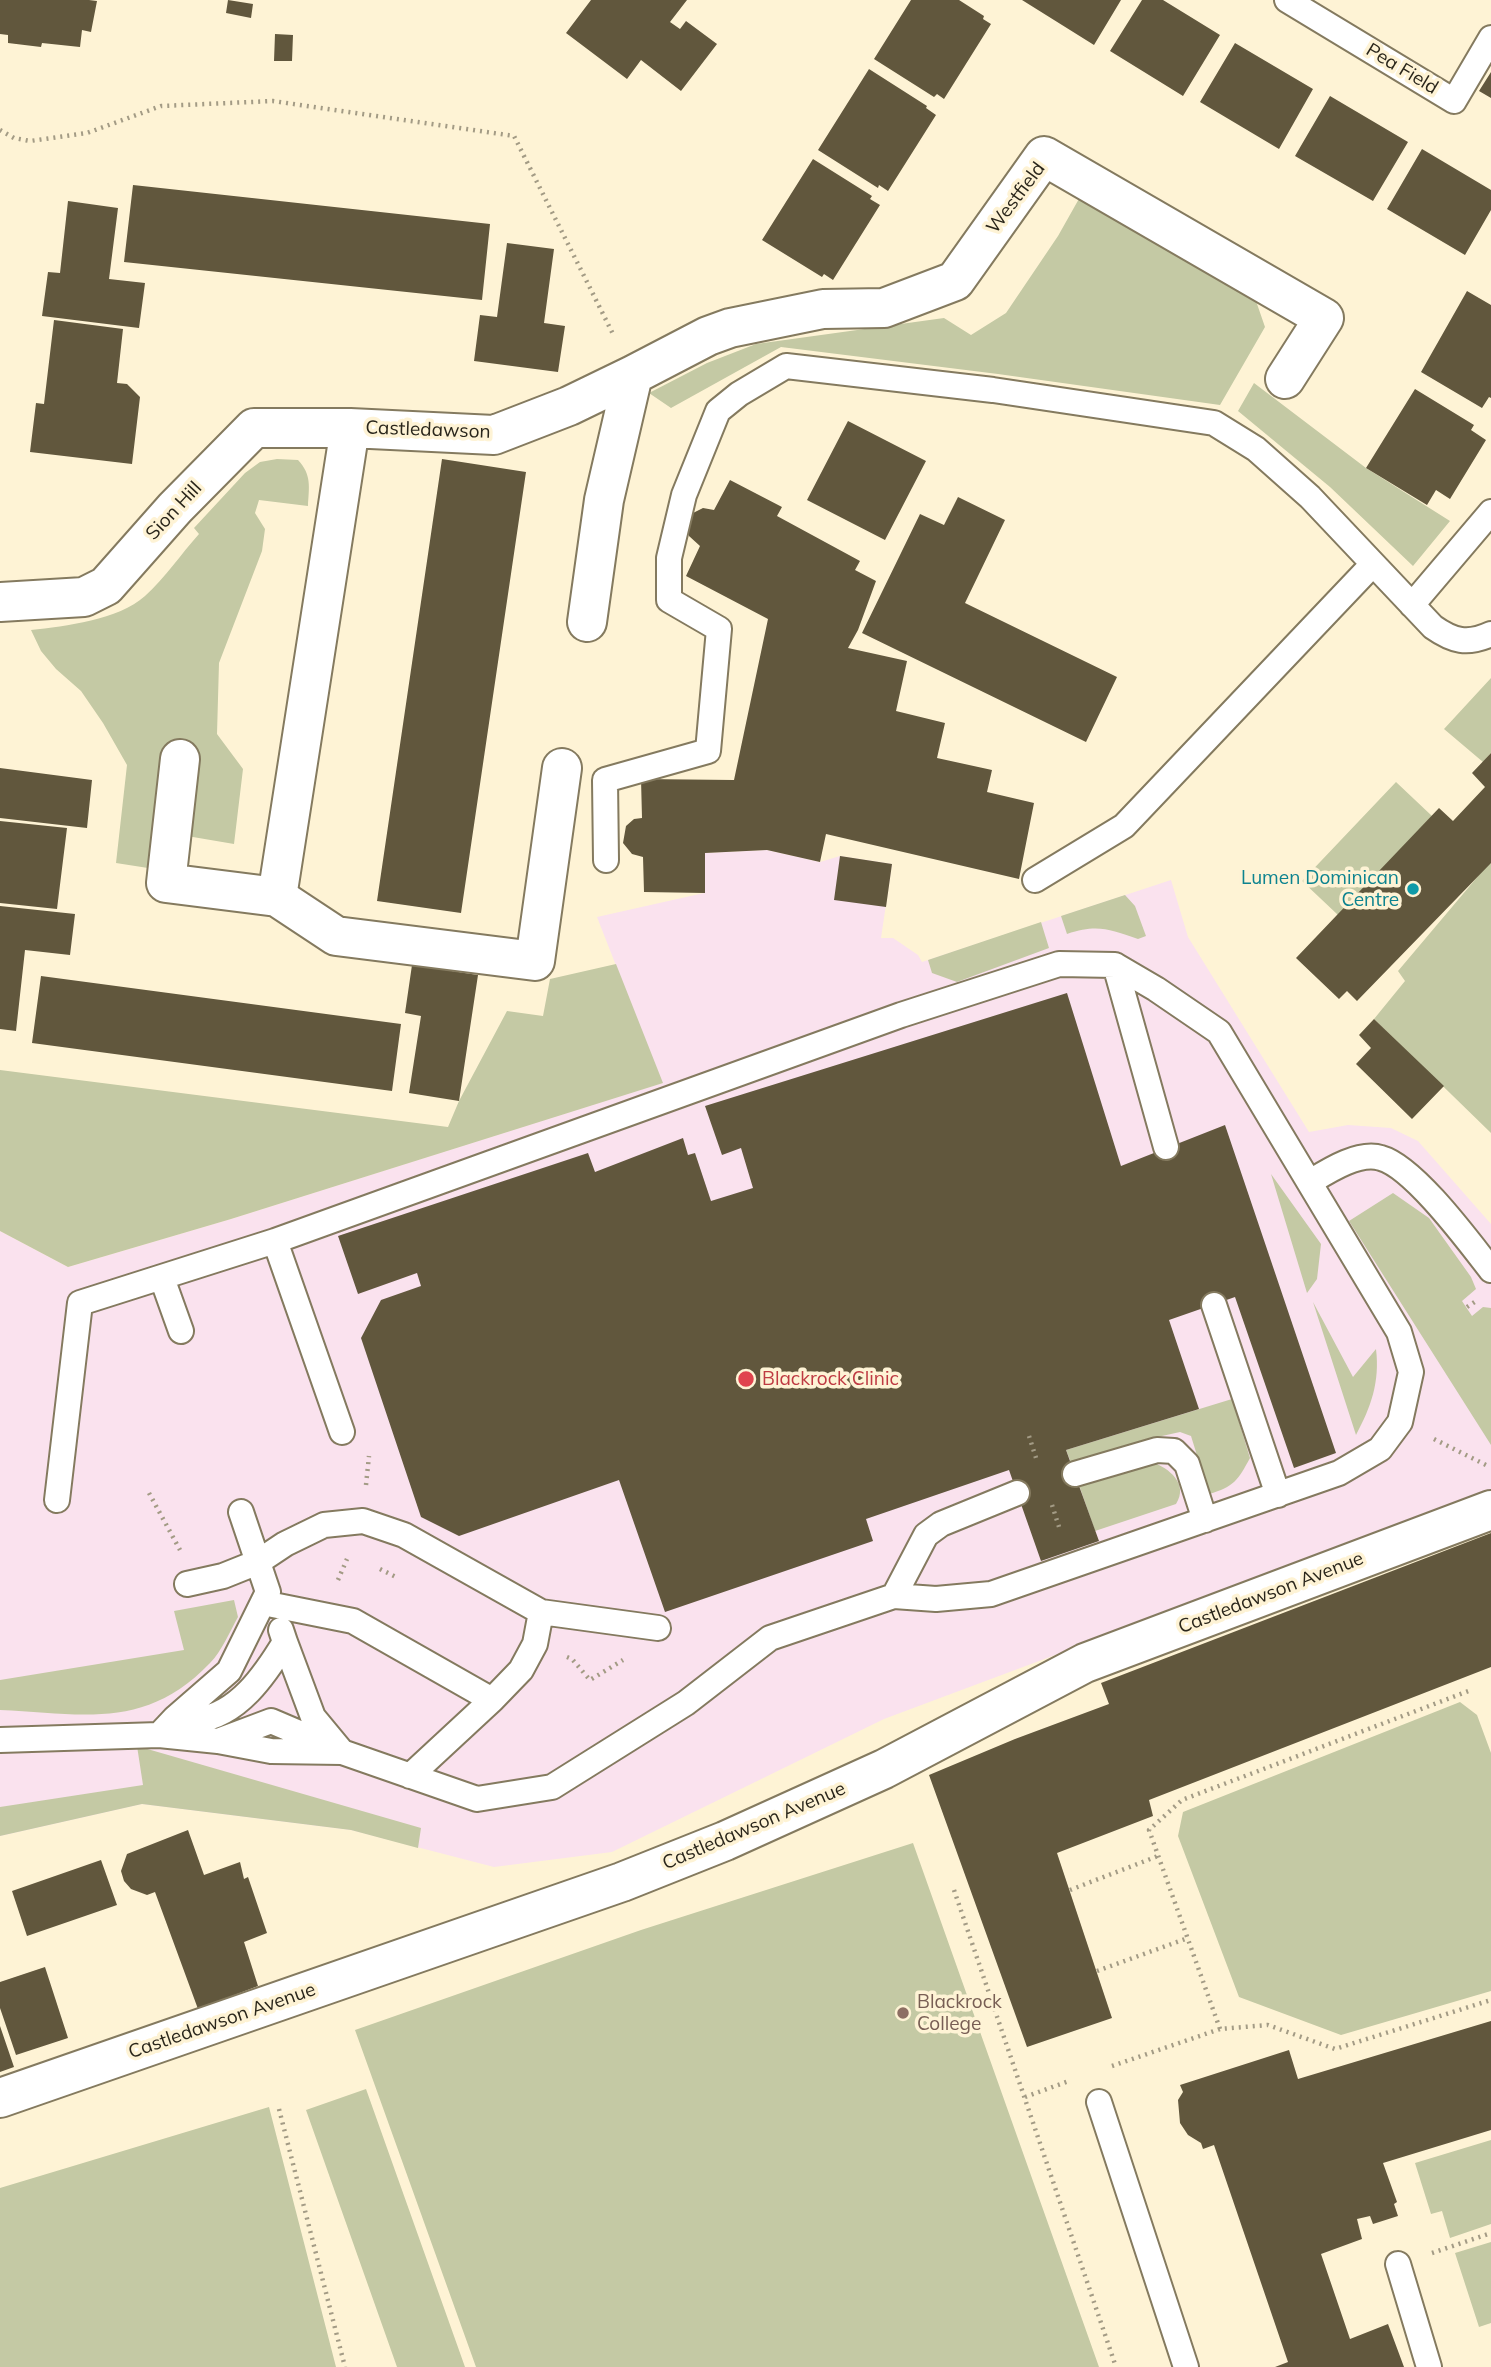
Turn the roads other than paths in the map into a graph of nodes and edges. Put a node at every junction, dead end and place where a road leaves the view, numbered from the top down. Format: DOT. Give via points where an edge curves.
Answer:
graph roads {
  1 [pos="1287,0"];
  2 [pos="1491,38"];
  3 [pos="633,375"];
  4 [pos="1285,379"];
  5 [pos="350,428"];
  6 [pos="1491,512"];
  7 [pos="1373,564"];
  8 [pos="0,602"];
  9 [pos="1412,605"];
  10 [pos="587,622"];
  11 [pos="1491,634"];
  12 [pos="180,759"];
  13 [pos="562,768"];
  14 [pos="606,860"];
  15 [pos="1035,880"];
  16 [pos="277,897"];
  17 [pos="1115,965"];
  18 [pos="1166,1147"];
  19 [pos="1310,1182"];
  20 [pos="275,1241"];
  21 [pos="1491,1270"];
  22 [pos="162,1278"];
  23 [pos="1214,1305"];
  24 [pos="181,1331"];
  25 [pos="342,1432"];
  26 [pos="1075,1474"];
  27 [pos="1017,1493"];
  28 [pos="1278,1495"];
  29 [pos="58,1500"];
  30 [pos="1491,1510"];
  31 [pos="241,1512"];
  32 [pos="1205,1520"];
  33 [pos="258,1562"];
  34 [pos="187,1584"];
  35 [pos="894,1596"];
  36 [pos="270,1598"];
  37 [pos="541,1612"];
  38 [pos="658,1628"];
  39 [pos="285,1642"];
  40 [pos="492,1700"];
  41 [pos="167,1727"];
  42 [pos="0,1740"];
  43 [pos="342,1752"];
  44 [pos="410,1776"];
  45 [pos="0,2098"];
  46 [pos="1099,2102"];
  47 [pos="1398,2264"];
  48 [pos="1186,2367"];
  49 [pos="1429,2367"];
  1 -- 2 [label="lane, Pea Field" via="1454,101"];
  3 -- 4 [label="street, Westfield" via="730,328 823,309 884,308 955,281 1044,156 1324,318"];
  3 -- 5 [label="street, Castledawson" via="494,435"];
  3 -- 10 [label="street" via="604,500"];
  5 -- 8 [label="street, Sion Hill" via="254,428 106,586 84,597"];
  5 -- 16 [label="street, Castledawson"];
  6 -- 9 [label="lane"];
  7 -- 9 [label="lane"];
  7 -- 14 [label="lane" via="1310,497 1256,449 1214,423 993,390 786,366 718,411 684,495 669,558 669,600 719,629 708,751 605,780"];
  7 -- 15 [label="lane" via="1124,826"];
  9 -- 11 [label="lane" via="1451,639 1465,641"];
  12 -- 16 [label="street" via="166,883"];
  13 -- 16 [label="street" via="535,961 336,936"];
  17 -- 18 [label="lane"];
  17 -- 19 [label="lane" via="1219,1032"];
  17 -- 20 [label="lane" via="1059,964 901,1015"];
  19 -- 21 [label="lane" via="1362,1158 1380,1157 1417,1184"];
  19 -- 28 [label="lane" via="1399,1332 1410,1372 1400,1422 1380,1449 1339,1473"];
  20 -- 22 [label="lane"];
  20 -- 25 [label="lane"];
  22 -- 24 [label="lane"];
  22 -- 29 [label="lane" via="80,1303"];
  23 -- 28 [label="lane"];
  26 -- 32 [label="lane" via="1157,1450 1174,1451 1187,1464"];
  27 -- 35 [label="lane" via="941,1524 926,1535"];
  28 -- 32 [label="lane"];
  30 -- 45 [label="street, Castledawson Avenue" via="1085,1663 884,1769 686,1857"];
  31 -- 33 [label="lane"];
  32 -- 35 [label="lane" via="991,1594 936,1599"];
  33 -- 34 [label="lane"];
  33 -- 36 [label="lane"];
  33 -- 37 [label="lane" via="324,1525 363,1521 404,1535"];
  35 -- 44 [label="lane" via="770,1638 686,1703 552,1787 477,1799"];
  36 -- 39 [label="lane"];
  36 -- 40 [label="lane" via="353,1621"];
  36 -- 41 [label="lane" via="229,1671"];
  37 -- 38 [label="lane"];
  37 -- 40 [label="lane" via="535,1644 520,1670"];
  39 -- 41 [label="lane" via="267,1672 226,1712"];
  39 -- 43 [label="lane" via="313,1717"];
  40 -- 44 [label="lane"];
  41 -- 42 [label="lane"];
  41 -- 43 [label="lane" via="271,1751"];
  43 -- 44 [label="lane"];
  46 -- 48 [label="lane"];
  47 -- 49 [label="lane"];
}
